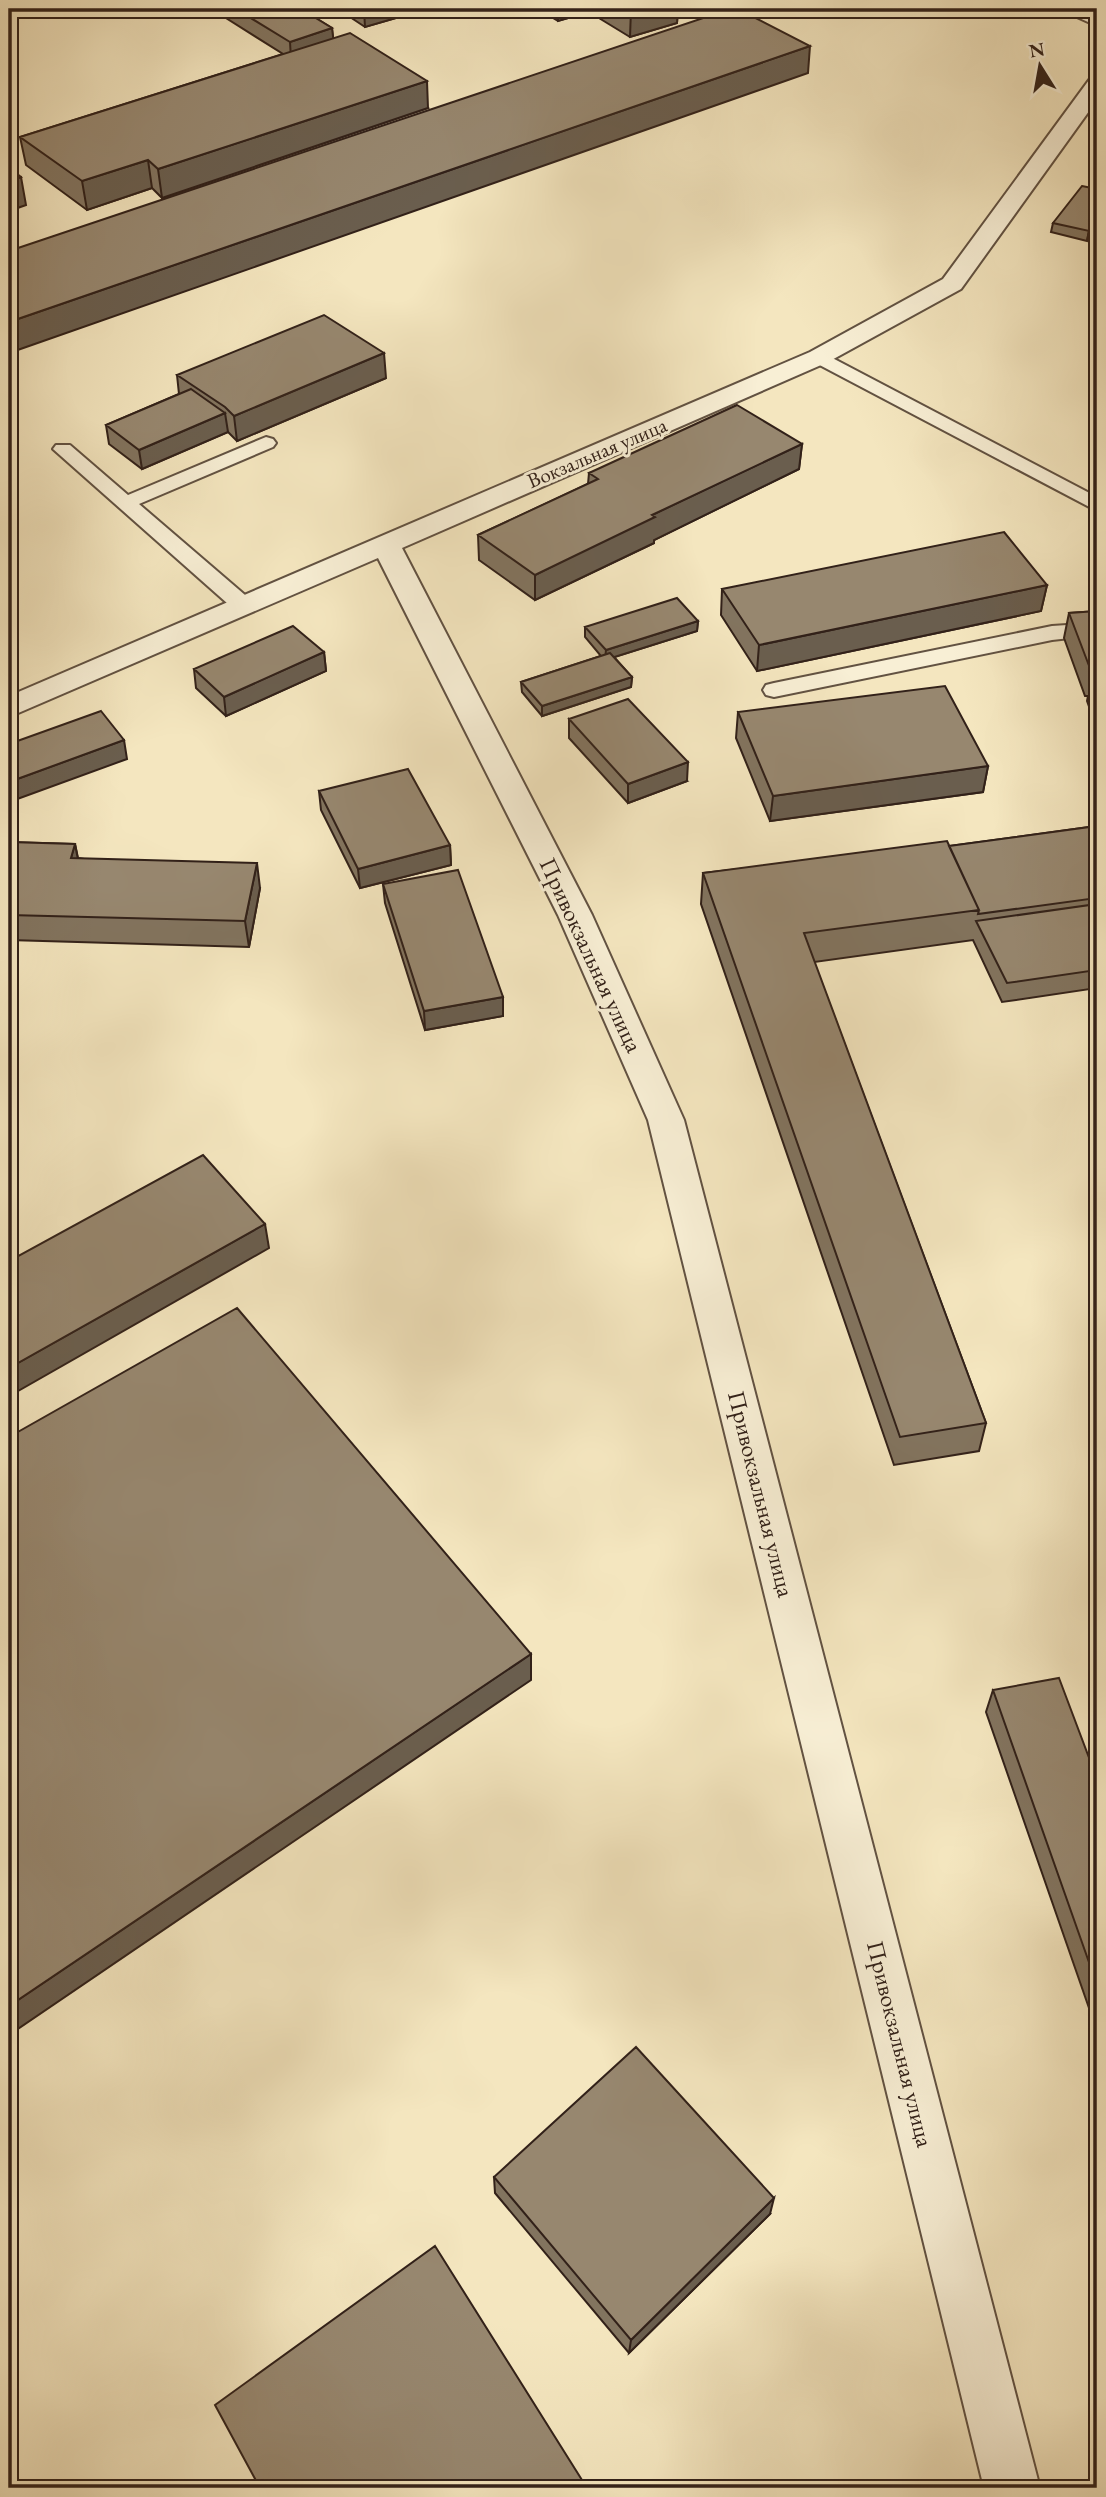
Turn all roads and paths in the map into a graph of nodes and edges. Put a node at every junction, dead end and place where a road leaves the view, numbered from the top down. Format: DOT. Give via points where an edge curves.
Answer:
graph roads {
  1 [pos="1075,9"];
  2 [pos="1097,20"];
  3 [pos="1097,85"];
  4 [pos="819,357"];
  5 [pos="267,443"];
  6 [pos="63,449"];
  7 [pos="125,503"];
  8 [pos="1097,505"];
  9 [pos="386,545"];
  10 [pos="244,606"];
  11 [pos="1097,629"];
  12 [pos="774,690"];
  13 [pos="9,707"];
  14 [pos="1012,2488"];
  1 -- 2 [label="street"];
  3 -- 4 [label="street, Вокзальная улица" via="952,284"];
  4 -- 8 [label="lane"];
  4 -- 9 [label="street, Вокзальная улица"];
  5 -- 7 [label="lane"];
  6 -- 7 [label="lane"];
  7 -- 10 [label="lane"];
  9 -- 10 [label="street, Вокзальная улица"];
  9 -- 14 [label="street, Привокзальная улица" via="575,915 666,1120"];
  10 -- 13 [label="street, Вокзальная улица"];
  11 -- 12 [label="lane" via="1052,632"];
}
